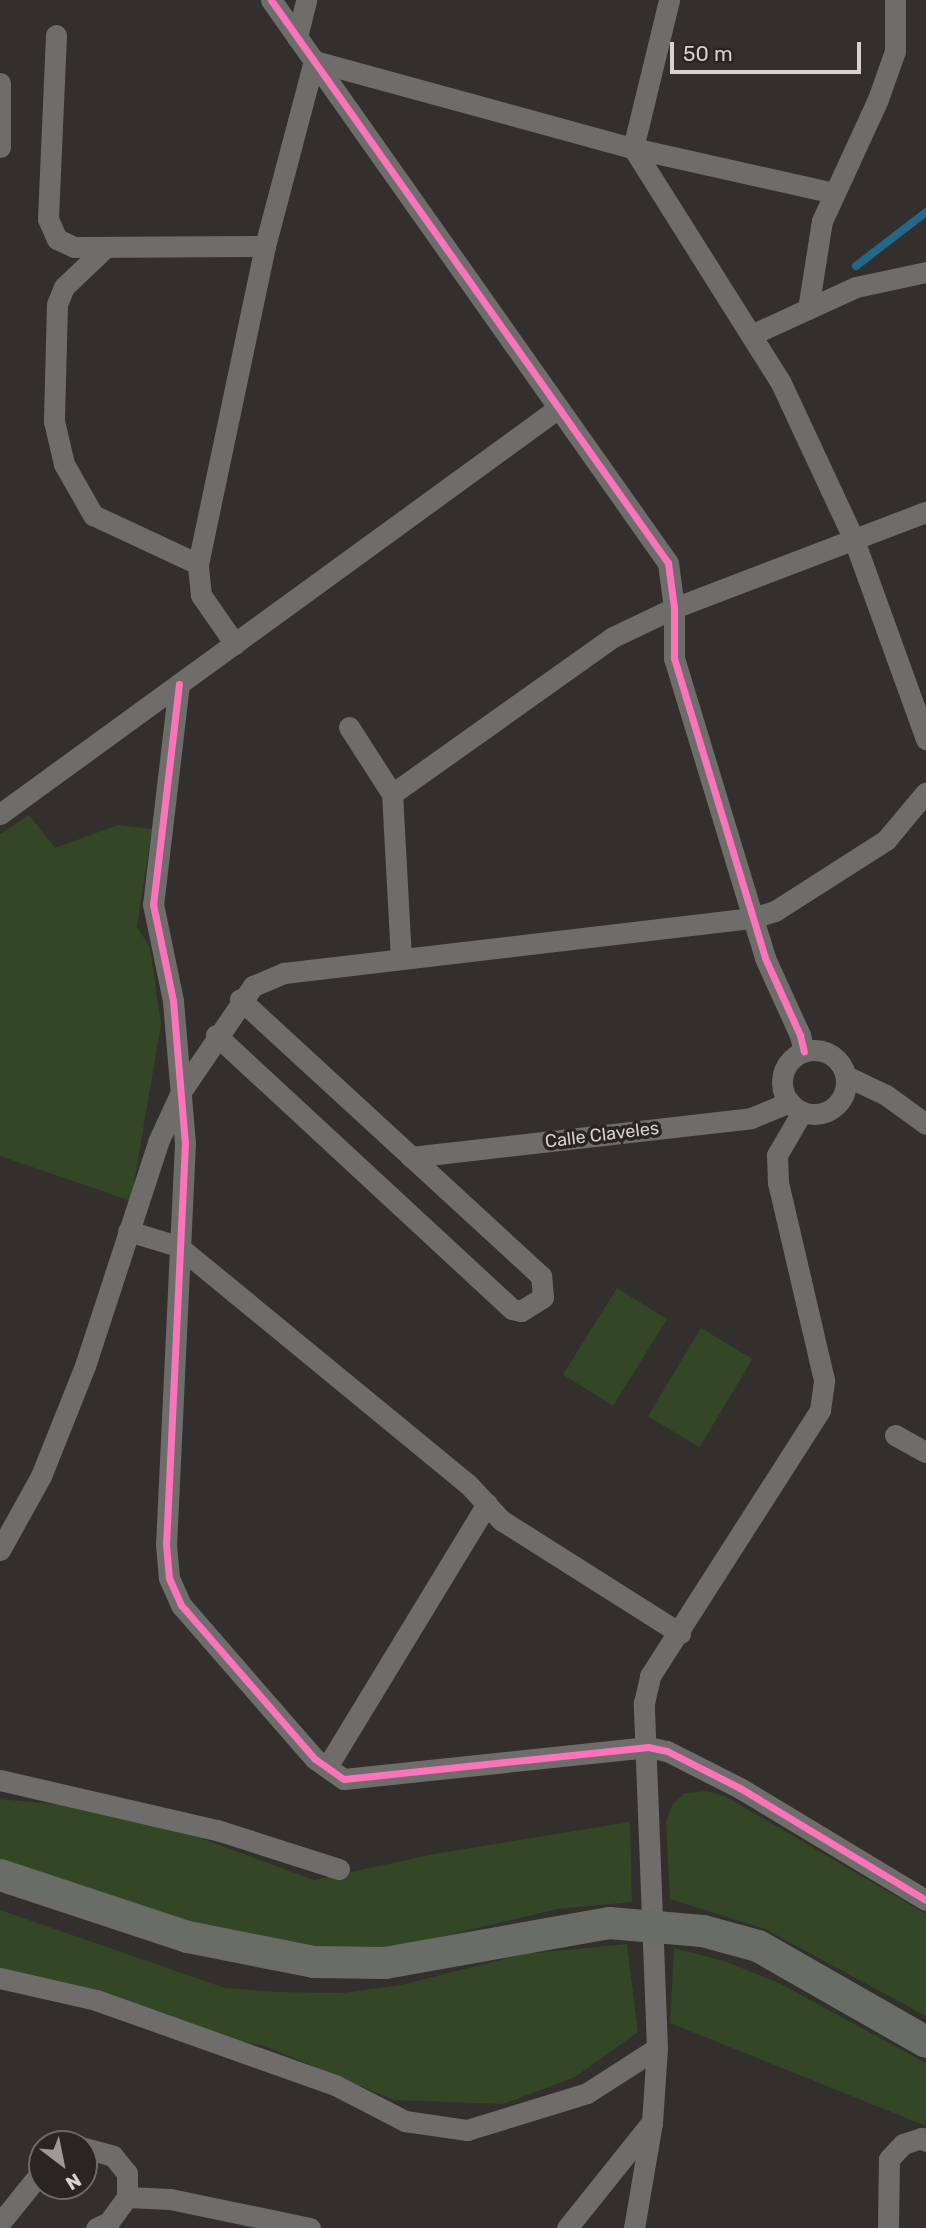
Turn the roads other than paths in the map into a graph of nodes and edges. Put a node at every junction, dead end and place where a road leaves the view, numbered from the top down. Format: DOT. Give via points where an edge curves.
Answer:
graph roads {
  1 [pos="271,0"];
  2 [pos="306,0"];
  3 [pos="669,0"];
  4 [pos="895,0"];
  5 [pos="56,35"];
  6 [pos="297,37"];
  7 [pos="314,61"];
  8 [pos="0,83"];
  9 [pos="0,147"];
  10 [pos="633,148"];
  11 [pos="834,193"];
  12 [pos="265,246"];
  13 [pos="106,247"];
  14 [pos="926,272"];
  15 [pos="808,309"];
  16 [pos="751,335"];
  17 [pos="557,409"];
  18 [pos="926,512"];
  19 [pos="854,540"];
  20 [pos="198,564"];
  21 [pos="674,608"];
  22 [pos="235,644"];
  23 [pos="179,684"];
  24 [pos="349,727"];
  25 [pos="926,739"];
  26 [pos="926,792"];
  27 [pos="392,794"];
  28 [pos="0,814"];
  29 [pos="753,918"];
  30 [pos="401,959"];
  31 [pos="240,999"];
  32 [pos="216,1035"];
  33 [pos="804,1052"];
  34 [pos="845,1076"];
  35 [pos="182,1090"];
  36 [pos="796,1107"];
  37 [pos="926,1124"];
  38 [pos="411,1157"];
  39 [pos="128,1231"];
  40 [pos="178,1246"];
  41 [pos="895,1435"];
  42 [pos="926,1452"];
  43 [pos="487,1504"];
  44 [pos="0,1550"];
  45 [pos="680,1633"];
  46 [pos="648,1747"];
  47 [pos="327,1767"];
  48 [pos="0,1780"];
  49 [pos="340,1869"];
  50 [pos="0,1875"];
  51 [pos="926,1900"];
  52 [pos="0,1978"];
  53 [pos="926,2042"];
  54 [pos="656,2048"];
  55 [pos="652,2123"];
  56 [pos="926,2141"];
  57 [pos="98,2152"];
  58 [pos="28,2188"];
  59 [pos="127,2197"];
  60 [pos="0,2223"];
  61 [pos="96,2228"];
  62 [pos="310,2228"];
  63 [pos="567,2228"];
  64 [pos="634,2228"];
  65 [pos="888,2228"];
  1 -- 6 [label="street"];
  2 -- 6 [label="street"];
  3 -- 10 [label="street"];
  4 -- 11 [label="street" via="895,51"];
  5 -- 13 [label="street" via="48,219 57,239 74,247"];
  6 -- 7 [label="street"];
  7 -- 10 [label="street"];
  7 -- 12 [label="street"];
  7 -- 17 [label="street"];
  8 -- 9 [label="street"];
  10 -- 11 [label="street"];
  10 -- 16 [label="street"];
  11 -- 15 [label="street" via="822,221"];
  12 -- 13 [label="street"];
  12 -- 20 [label="street"];
  13 -- 20 [label="street" via="64,287 57,304 54,421 64,464 93,515 133,538"];
  14 -- 15 [label="street" via="856,288"];
  15 -- 16 [label="street"];
  16 -- 19 [label="street" via="780,381"];
  17 -- 21 [label="street" via="668,563"];
  17 -- 22 [label="street"];
  18 -- 19 [label="street"];
  19 -- 21 [label="street"];
  19 -- 25 [label="street"];
  20 -- 22 [label="street" via="201,595"];
  21 -- 27 [label="street" via="613,637"];
  21 -- 29 [label="street" via="674,658"];
  22 -- 23 [label="street"];
  23 -- 28 [label="street"];
  23 -- 35 [label="street" via="153,904 173,1001"];
  24 -- 27 [label="street"];
  26 -- 29 [label="street" via="886,840 775,911"];
  27 -- 30 [label="street"];
  29 -- 30 [label="street"];
  29 -- 33 [label="street"];
  30 -- 31 [label="street" via="284,973 253,986"];
  31 -- 32 [label="street"];
  31 -- 38 [label="street"];
  32 -- 35 [label="street"];
  32 -- 38 [label="street" via="512,1309 535,1306 545,1286 541,1276"];
  33 -- 34 [label="street" via="825,1052 842,1066"];
  33 -- 36 [label="street" via="783,1074"];
  34 -- 36 [label="street" via="843,1095 830,1109"];
  34 -- 37 [label="street" via="886,1095"];
  35 -- 39 [label="street" via="158,1142"];
  35 -- 40 [label="street" via="185,1143"];
  36 -- 38 [label="street, Calle Claveles" via="751,1118"];
  36 -- 45 [label="street" via="777,1156 778,1183 824,1380 820,1410"];
  39 -- 40 [label="street"];
  39 -- 44 [label="street" via="85,1366 51,1451"];
  40 -- 43 [label="street"];
  40 -- 47 [label="street" via="166,1544 169,1578 181,1605 315,1759"];
  41 -- 42 [label="street"];
  43 -- 45 [label="street" via="501,1520"];
  43 -- 47 [label="street"];
  45 -- 46 [label="street" via="650,1676 644,1703"];
  46 -- 47 [label="street" via="344,1779"];
  46 -- 51 [label="street" via="667,1751 740,1788"];
  46 -- 54 [label="street"];
  48 -- 49 [label="street" via="216,1830"];
  50 -- 53 [label="main road" via="188,1937 314,1962 385,1963 609,1923 703,1931 758,1946"];
  52 -- 54 [label="street" via="96,2000 322,2080 405,2121 467,2130 587,2093"];
  54 -- 55 [label="street"];
  55 -- 63 [label="street"];
  55 -- 64 [label="street"];
  56 -- 65 [label="street" via="921,2138 903,2144 890,2159"];
  57 -- 59 [label="street" via="113,2156 127,2173"];
  58 -- 60 [label="street"];
  59 -- 61 [label="street" via="109,2222"];
  59 -- 62 [label="street" via="170,2199"];
}
